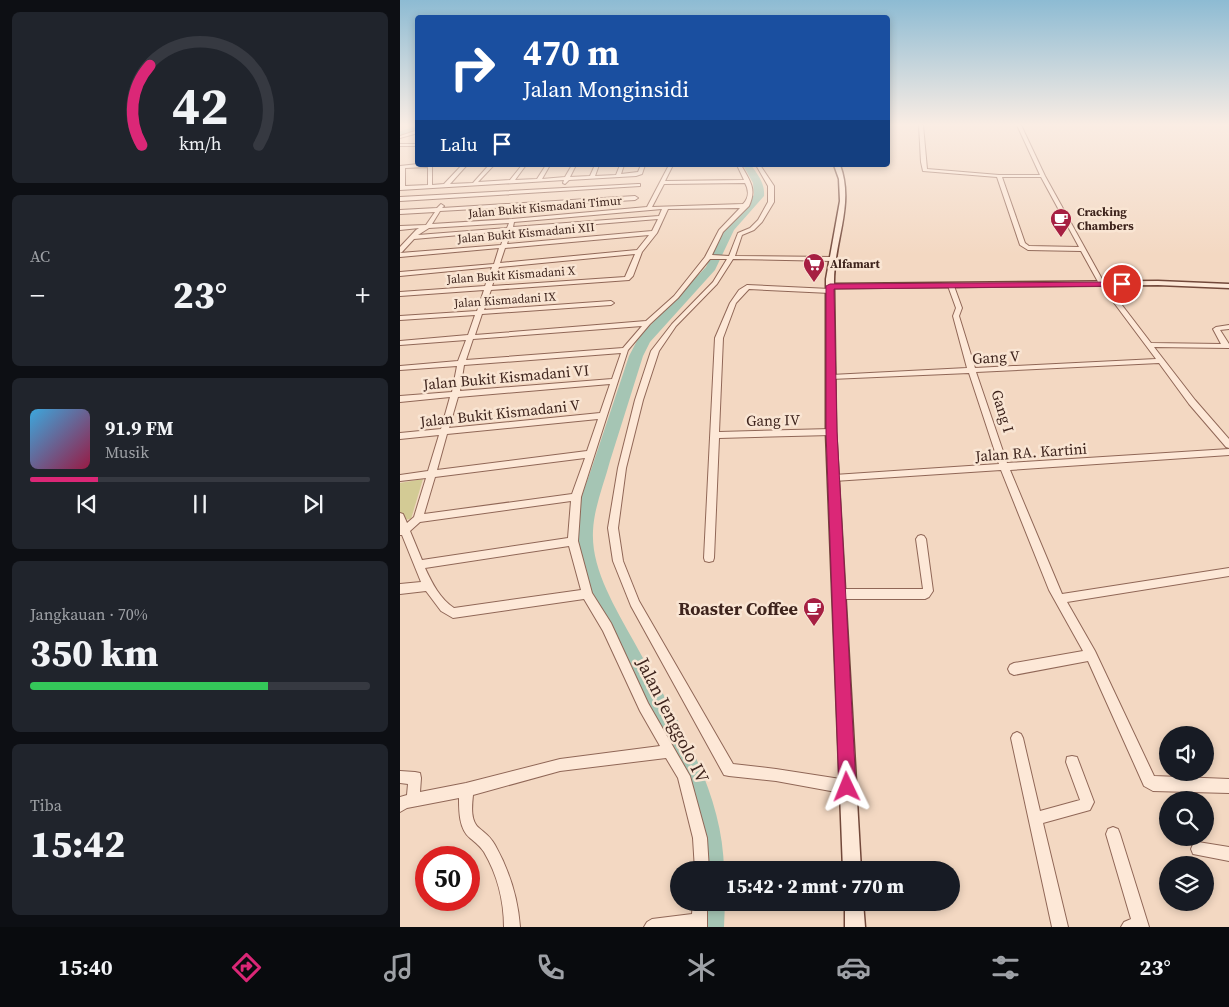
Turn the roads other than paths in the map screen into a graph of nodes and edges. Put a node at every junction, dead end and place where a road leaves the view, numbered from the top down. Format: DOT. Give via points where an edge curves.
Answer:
graph roads {
  1 [pos="402,168"];
  2 [pos="431,168"];
  3 [pos="462,168"];
  4 [pos="489,168"];
  5 [pos="493,168"];
  6 [pos="522,168"];
  7 [pos="546,168"];
  8 [pos="572,168"];
  9 [pos="596,168"];
  10 [pos="621,168"];
  11 [pos="642,168"];
  12 [pos="670,168"];
  13 [pos="741,168"];
  14 [pos="760,168"];
  15 [pos="838,168"];
  16 [pos="924,168"];
  17 [pos="1040,168"];
  18 [pos="618,176"];
  19 [pos="999,176"];
  20 [pos="1044,176"];
  21 [pos="592,178"];
  22 [pos="566,179"];
  23 [pos="538,181"];
  24 [pos="747,181"];
  25 [pos="511,182"];
  26 [pos="663,183"];
  27 [pos="477,184"];
  28 [pos="455,185"];
  29 [pos="445,186"];
  30 [pos="638,186"];
  31 [pos="430,187"];
  32 [pos="401,188"];
  33 [pos="563,190"];
  34 [pos="448,196"];
  35 [pos="635,198"];
  36 [pos="400,199"];
  37 [pos="558,203"];
  38 [pos="746,206"];
  39 [pos="666,207"];
  40 [pos="650,208"];
  41 [pos="439,210"];
  42 [pos="400,212"];
  43 [pos="555,217"];
  44 [pos="662,217"];
  45 [pos="511,225"];
  46 [pos="427,227"];
  47 [pos="400,228"];
  48 [pos="654,233"];
  49 [pos="413,237"];
  50 [pos="503,247"];
  51 [pos="1083,249"];
  52 [pos="400,251"];
  53 [pos="639,252"];
  54 [pos="400,254"];
  55 [pos="711,257"];
  56 [pos="729,258"];
  57 [pos="833,259"];
  58 [pos="539,261"];
  59 [pos="496,265"];
  60 [pos="400,274"];
  61 [pos="1104,285"];
  62 [pos="951,286"];
  63 [pos="1229,286"];
  64 [pos="488,288"];
  65 [pos="830,289"];
  66 [pos="400,294"];
  67 [pos="611,304"];
  68 [pos="479,313"];
  69 [pos="400,318"];
  70 [pos="648,323"];
  71 [pos="1229,327"];
  72 [pos="470,338"];
  73 [pos="400,343"];
  74 [pos="1151,345"];
  75 [pos="1228,346"];
  76 [pos="625,350"];
  77 [pos="1162,361"];
  78 [pos="461,364"];
  79 [pos="400,368"];
  80 [pos="974,372"];
  81 [pos="831,378"];
  82 [pos="614,381"];
  83 [pos="455,396"];
  84 [pos="400,399"];
  85 [pos="602,416"];
  86 [pos="831,432"];
  87 [pos="443,433"];
  88 [pos="715,435"];
  89 [pos="400,436"];
  90 [pos="1229,445"];
  91 [pos="1229,452"];
  92 [pos="589,454"];
  93 [pos="1004,468"];
  94 [pos="431,473"];
  95 [pos="400,478"];
  96 [pos="834,478"];
  97 [pos="576,498"];
  98 [pos="400,517"];
  99 [pos="418,518"];
  100 [pos="402,531"];
  101 [pos="921,539"];
  102 [pos="573,541"];
  103 [pos="709,558"];
  104 [pos="419,565"];
  105 [pos="1229,572"];
  106 [pos="430,586"];
  107 [pos="400,589"];
  108 [pos="587,594"];
  109 [pos="839,594"];
  110 [pos="1059,599"];
  111 [pos="1091,655"];
  112 [pos="1014,668"];
  113 [pos="1017,738"];
  114 [pos="669,751"];
  115 [pos="1072,762"];
  116 [pos="400,778"];
  117 [pos="1229,786"];
  118 [pos="847,787"];
  119 [pos="466,790"];
  120 [pos="413,800"];
  121 [pos="400,805"];
  122 [pos="1035,820"];
  123 [pos="1113,834"];
  124 [pos="1198,849"];
  125 [pos="1229,854"];
  126 [pos="701,861"];
  127 [pos="851,861"];
  128 [pos="700,911"];
  129 [pos="854,911"];
  130 [pos="699,924"];
  131 [pos="512,927"];
  132 [pos="652,927"];
  133 [pos="855,927"];
  134 [pos="1060,927"];
  135 [pos="1128,927"];
  136 [pos="1141,927"];
  1 -- 32 [label="street"];
  2 -- 31 [label="street"];
  3 -- 29 [label="street"];
  4 -- 27 [label="street"];
  5 -- 27 [label="street"];
  6 -- 25 [label="street"];
  7 -- 23 [label="street"];
  8 -- 22 [label="street"];
  9 -- 21 [label="street"];
  10 -- 18 [label="street"];
  11 -- 18 [label="street" via="636,175"];
  12 -- 26 [label="street"];
  13 -- 24 [label="street"];
  14 -- 56 [label="street" via="771,186 771,202 760,222 740,234"];
  15 -- 57 [label="main road" via="843,201"];
  16 -- 19 [label="street"];
  17 -- 20 [label="street"];
  18 -- 21 [label="street"];
  19 -- 20 [label="street"];
  19 -- 51 [label="street" via="1023,246"];
  20 -- 51 [label="street"];
  21 -- 22 [label="street"];
  22 -- 23 [label="street"];
  22 -- 33 [label="street"];
  23 -- 25 [label="street"];
  24 -- 26 [label="street"];
  24 -- 38 [label="street" via="752,193"];
  25 -- 27 [label="street"];
  26 -- 40 [label="street"];
  27 -- 28 [label="street"];
  28 -- 29 [label="street"];
  28 -- 34 [label="street"];
  29 -- 31 [label="street"];
  30 -- 33 [label="street"];
  31 -- 32 [label="street"];
  33 -- 34 [label="street"];
  33 -- 37 [label="street"];
  34 -- 36 [label="street"];
  34 -- 41 [label="street"];
  35 -- 37 [label="street"];
  37 -- 41 [label="street"];
  37 -- 43 [label="street"];
  38 -- 39 [label="street, Jalan Bukit Kismadani Timur"];
  38 -- 55 [label="street" via="721,231"];
  39 -- 40 [label="street, Jalan Bukit Kismadani Timur"];
  39 -- 44 [label="street"];
  40 -- 43 [label="street, Jalan Bukit Kismadani Timur"];
  41 -- 42 [label="street"];
  41 -- 46 [label="street"];
  43 -- 45 [label="street, Jalan Bukit Kismadani Timur"];
  44 -- 45 [label="street"];
  44 -- 48 [label="street"];
  45 -- 46 [label="street, Jalan Bukit Kismadani Timur"];
  45 -- 49 [label="street"];
  45 -- 50 [label="street"];
  46 -- 47 [label="street"];
  46 -- 49 [label="street"];
  48 -- 50 [label="street, Jalan Bukit Kismadani XII"];
  48 -- 53 [label="street"];
  49 -- 52 [label="street"];
  50 -- 54 [label="street, Jalan Bukit Kismadani XII"];
  50 -- 59 [label="street"];
  51 -- 61 [label="street"];
  53 -- 58 [label="street"];
  53 -- 64 [label="street, Jalan Bukit Kismadani X" via="630,276 623,280"];
  55 -- 56 [label="street"];
  55 -- 70 [label="street"];
  56 -- 57 [label="street"];
  56 -- 118 [label="street" via="709,290 674,325 655,351 622,468 613,528 618,561 635,603 729,770"];
  57 -- 65 [label="main road"];
  58 -- 59 [label="street"];
  59 -- 60 [label="street"];
  59 -- 64 [label="street"];
  61 -- 62 [label="main road"];
  61 -- 63 [label="main road"];
  61 -- 74 [label="street"];
  62 -- 65 [label="main road"];
  62 -- 80 [label="street, Gang I" via="960,308 956,316"];
  64 -- 66 [label="street, Jalan Bukit Kismadani X"];
  64 -- 68 [label="street"];
  65 -- 81 [label="main road"];
  65 -- 88 [label="street" via="750,287 741,292 728,313 719,338"];
  67 -- 68 [label="street, Jalan Kismadani IX"];
  68 -- 69 [label="street, Jalan Kismadani IX"];
  68 -- 72 [label="street"];
  70 -- 72 [label="street"];
  70 -- 76 [label="street"];
  71 -- 75 [label="street" via="1216,329"];
  72 -- 73 [label="street"];
  72 -- 78 [label="street"];
  74 -- 75 [label="street"];
  74 -- 77 [label="street"];
  76 -- 78 [label="street"];
  76 -- 82 [label="street"];
  77 -- 80 [label="street, Gang V"];
  77 -- 90 [label="street"];
  78 -- 79 [label="street"];
  78 -- 83 [label="street"];
  80 -- 81 [label="street, Gang V"];
  80 -- 93 [label="street, Gang I"];
  81 -- 86 [label="main road"];
  82 -- 83 [label="street, Jalan Bukit Kismadani VI"];
  82 -- 85 [label="street"];
  83 -- 84 [label="street, Jalan Bukit Kismadani VI"];
  83 -- 87 [label="street"];
  85 -- 87 [label="street, Jalan Bukit Kismadani V"];
  85 -- 92 [label="street"];
  86 -- 88 [label="street, Gang IV"];
  86 -- 96 [label="main road"];
  87 -- 89 [label="street, Jalan Bukit Kismadani V"];
  87 -- 94 [label="street"];
  88 -- 103 [label="street"];
  91 -- 93 [label="street, Jalan RA. Kartini"];
  92 -- 94 [label="street"];
  92 -- 97 [label="street"];
  93 -- 96 [label="street, Jalan RA. Kartini"];
  93 -- 110 [label="street, Gang I"];
  94 -- 95 [label="street"];
  94 -- 99 [label="street"];
  96 -- 109 [label="main road"];
  97 -- 99 [label="street"];
  97 -- 102 [label="street"];
  98 -- 100 [label="street"];
  99 -- 100 [label="street"];
  100 -- 104 [label="street"];
  101 -- 109 [label="street" via="928,591 925,594"];
  102 -- 104 [label="street"];
  102 -- 108 [label="street"];
  104 -- 106 [label="street"];
  105 -- 110 [label="street"];
  106 -- 107 [label="street"];
  106 -- 108 [label="street" via="438,602 453,613"];
  108 -- 114 [label="street, Jalan Jenggolo IV"];
  109 -- 118 [label="main road"];
  110 -- 111 [label="street, Gang I"];
  111 -- 112 [label="street"];
  111 -- 117 [label="street, Gang I" via="1151,784"];
  113 -- 122 [label="street"];
  114 -- 119 [label="street" via="560,765"];
  114 -- 126 [label="street, Jalan Jenggolo IV" via="684,776 691,799"];
  115 -- 122 [label="street" via="1087,802"];
  116 -- 120 [label="street" via="415,778"];
  118 -- 127 [label="main road"];
  119 -- 120 [label="street"];
  119 -- 131 [label="street" via="468,819 474,832 482,838 500,874 510,901"];
  120 -- 121 [label="street"];
  122 -- 134 [label="street"];
  123 -- 136 [label="street"];
  124 -- 125 [label="street"];
  128 -- 130 [label="street"];
  129 -- 133 [label="main road"];
  130 -- 132 [label="street"];
  135 -- 136 [label="street"];
}
